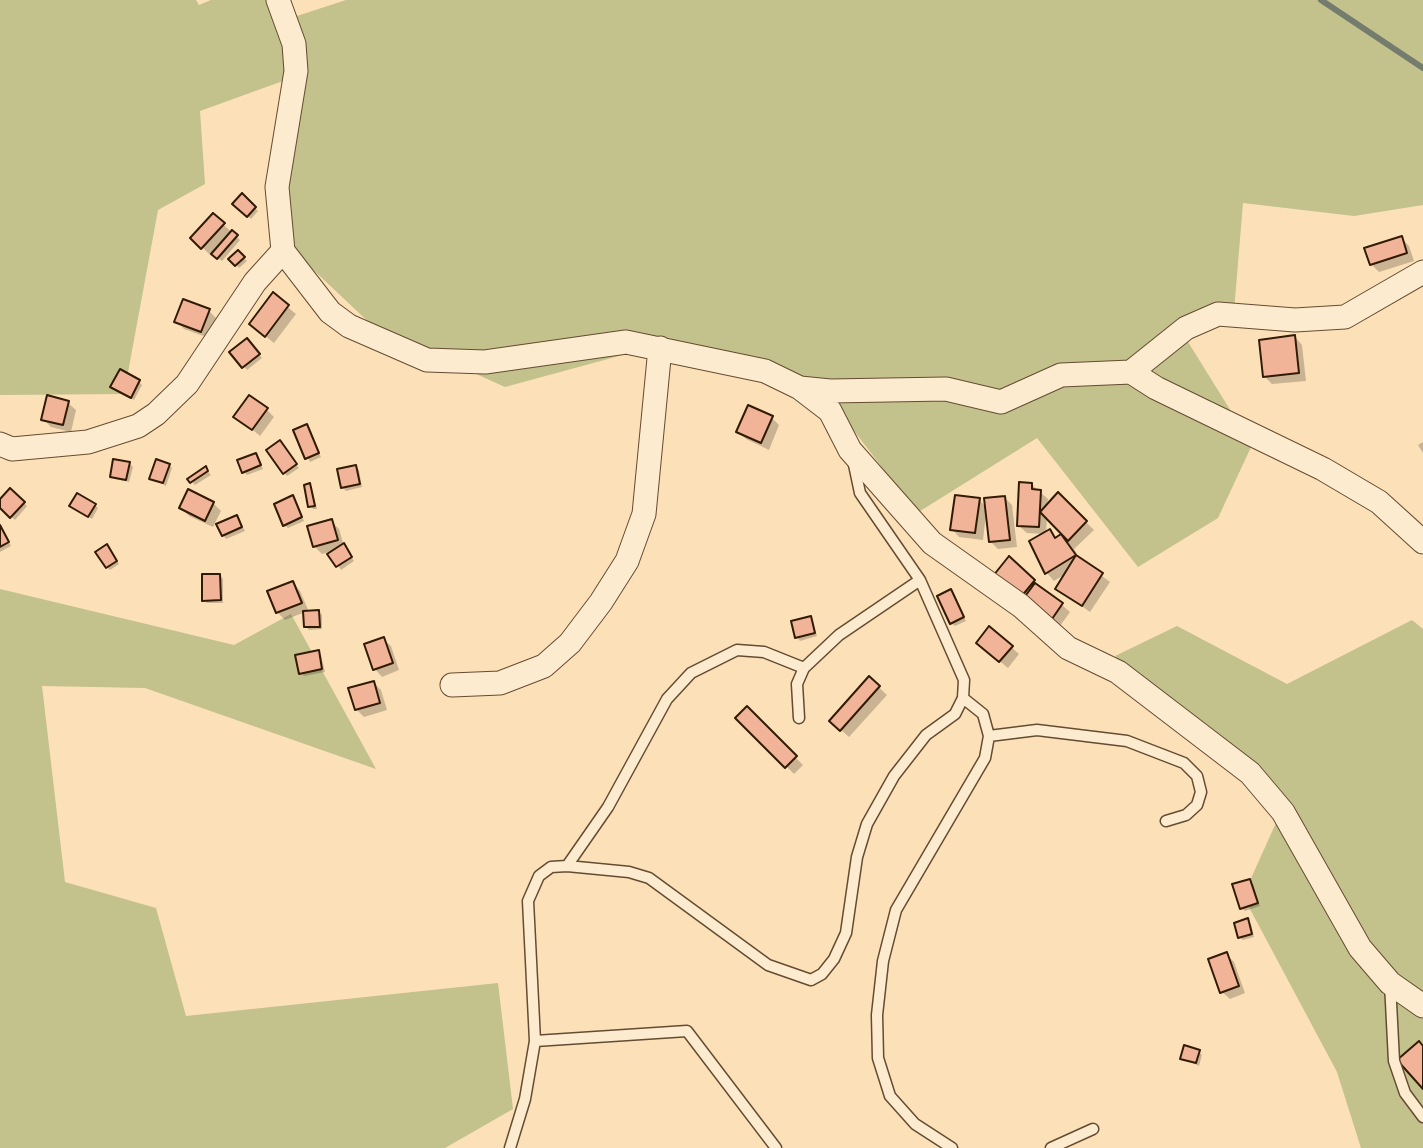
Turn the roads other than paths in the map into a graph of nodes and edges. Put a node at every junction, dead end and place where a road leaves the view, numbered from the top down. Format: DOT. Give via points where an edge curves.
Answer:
graph roads {
  1 [pos="278,0"];
  2 [pos="283,251"];
  3 [pos="1423,272"];
  4 [pos="660,348"];
  5 [pos="1131,372"];
  6 [pos="800,388"];
  7 [pos="4,450"];
  8 [pos="850,450"];
  9 [pos="1423,542"];
  10 [pos="920,580"];
  11 [pos="804,668"];
  12 [pos="452,685"];
  13 [pos="963,698"];
  14 [pos="799,718"];
  15 [pos="989,736"];
  16 [pos="1166,821"];
  17 [pos="567,866"];
  18 [pos="1390,983"];
  19 [pos="1423,1006"];
  20 [pos="536,1041"];
  21 [pos="1423,1117"];
  22 [pos="1093,1129"];
  23 [pos="510,1148"];
  24 [pos="776,1148"];
  25 [pos="953,1148"];
  26 [pos="1051,1148"];
  1 -- 2 [label="street" via="294,44 296,71 277,187"];
  2 -- 4 [label="street" via="330,312 349,326 426,360 485,362 626,342"];
  2 -- 7 [label="street" via="255,282 187,384 156,414 138,426 88,442"];
  3 -- 5 [label="street" via="1346,317 1295,320 1218,314 1186,328"];
  4 -- 6 [label="street" via="765,371"];
  4 -- 12 [label="street" via="645,514 620,571 570,643 544,666 500,683"];
  5 -- 6 [label="street" via="1061,375 1001,402 946,389"];
  5 -- 9 [label="street" via="1323,469 1379,502"];
  6 -- 8 [label="street" via="830,411"];
  8 -- 10 [label="lane" via="860,493"];
  8 -- 18 [label="street" via="932,543 1021,606 1068,648 1118,672 1250,773 1283,812 1360,948"];
  10 -- 11 [label="lane" via="839,635"];
  10 -- 13 [label="lane" via="964,680"];
  11 -- 14 [label="lane" via="797,684"];
  11 -- 17 [label="lane" via="764,652 737,650 691,673 667,699 608,807"];
  13 -- 15 [label="lane" via="983,714"];
  13 -- 17 [label="lane" via="955,714 926,735 894,776 867,824 857,857 846,933 834,959 811,980 768,965 649,878"];
  15 -- 16 [label="lane" via="1037,730 1127,741 1184,763 1197,776 1201,792 1197,805 1186,816"];
  15 -- 25 [label="lane" via="985,758 896,910 883,961 877,1015 878,1058 890,1096 915,1124"];
  17 -- 20 [label="lane" via="551,867 538,876 528,901"];
  18 -- 19 [label="street"];
  18 -- 21 [label="lane" via="1394,1061 1405,1093"];
  20 -- 23 [label="lane"];
  20 -- 24 [label="lane" via="687,1031"];
  22 -- 26 [label="lane"];
}
